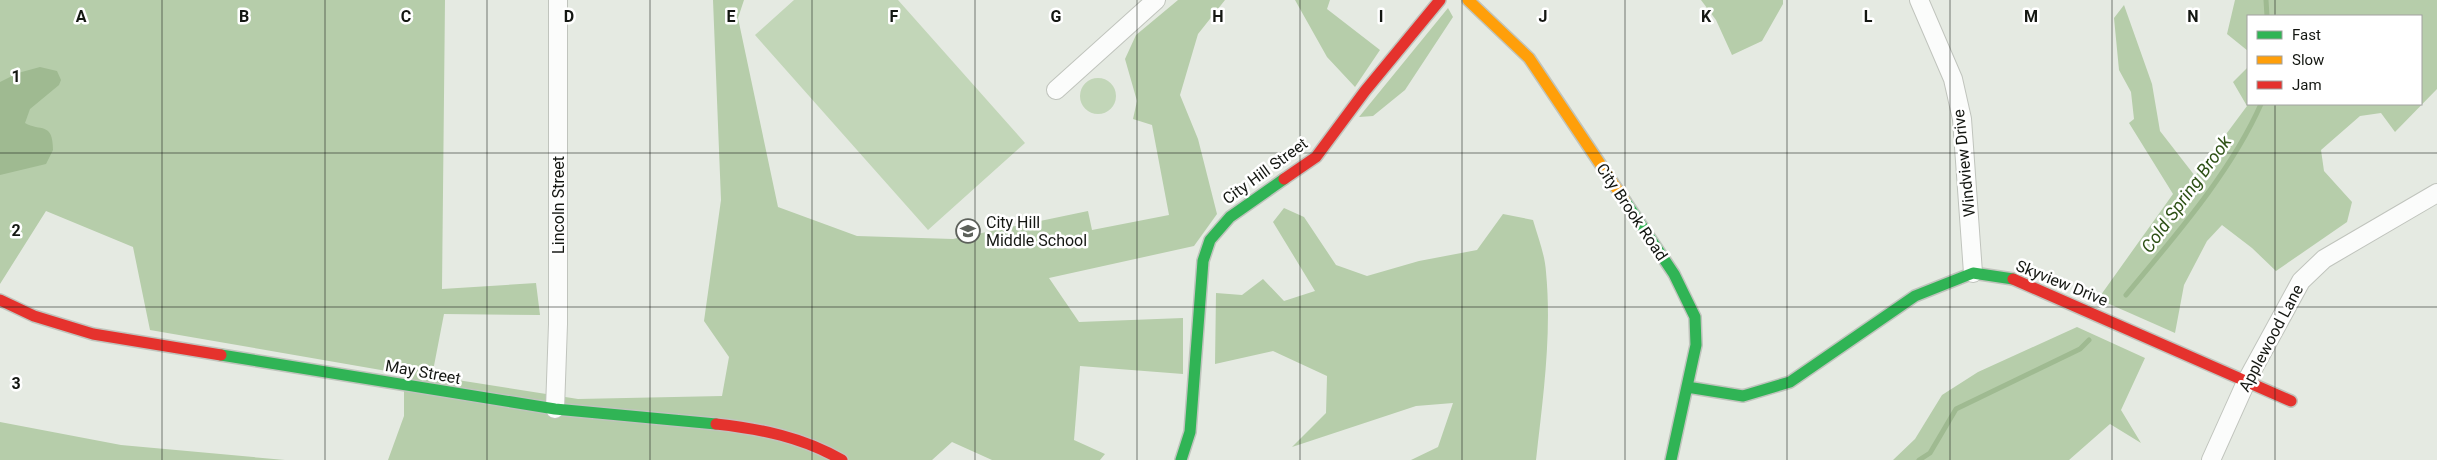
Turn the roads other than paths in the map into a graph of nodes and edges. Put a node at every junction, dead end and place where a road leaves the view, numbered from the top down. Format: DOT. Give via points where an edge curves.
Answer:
graph roads {
  1 [pos="558,0"];
  2 [pos="1156,0"];
  3 [pos="1440,0"];
  4 [pos="1468,0"];
  5 [pos="1919,0"];
  6 [pos="1056,90"];
  7 [pos="2437,193"];
  8 [pos="1974,273"];
  9 [pos="0,300"];
  10 [pos="2247,380"];
  11 [pos="1687,387"];
  12 [pos="2291,401"];
  13 [pos="555,409"];
  14 [pos="842,460"];
  15 [pos="1181,460"];
  16 [pos="1671,460"];
  17 [pos="2211,460"];
  1 -- 13 [label="street, Lincoln Street"];
  2 -- 6 [label="street"];
  3 -- 15 [label="street, City Hill Street" via="1316,157 1230,216 1210,240 1203,261 1190,432"];
  4 -- 11 [label="street, City Brook Road" via="1529,58 1674,274 1695,317 1696,345"];
  5 -- 8 [label="street, Windview Drive" via="1953,80 1962,119"];
  7 -- 10 [label="street, Applewood Lane" via="2324,259 2301,282"];
  8 -- 10 [label="street, Skyview Drive" via="2016,279"];
  8 -- 11 [label="street, Skyview Drive" via="1915,296 1790,382 1743,396"];
  9 -- 13 [label="street, May Street" via="34,316 93,334"];
  10 -- 12 [label="street, Skyview Drive"];
  10 -- 17 [label="street, Applewood Lane"];
  11 -- 16 [label="street, City Brook Road"];
  13 -- 14 [label="street, May Street" via="769,430 799,439"];
}
